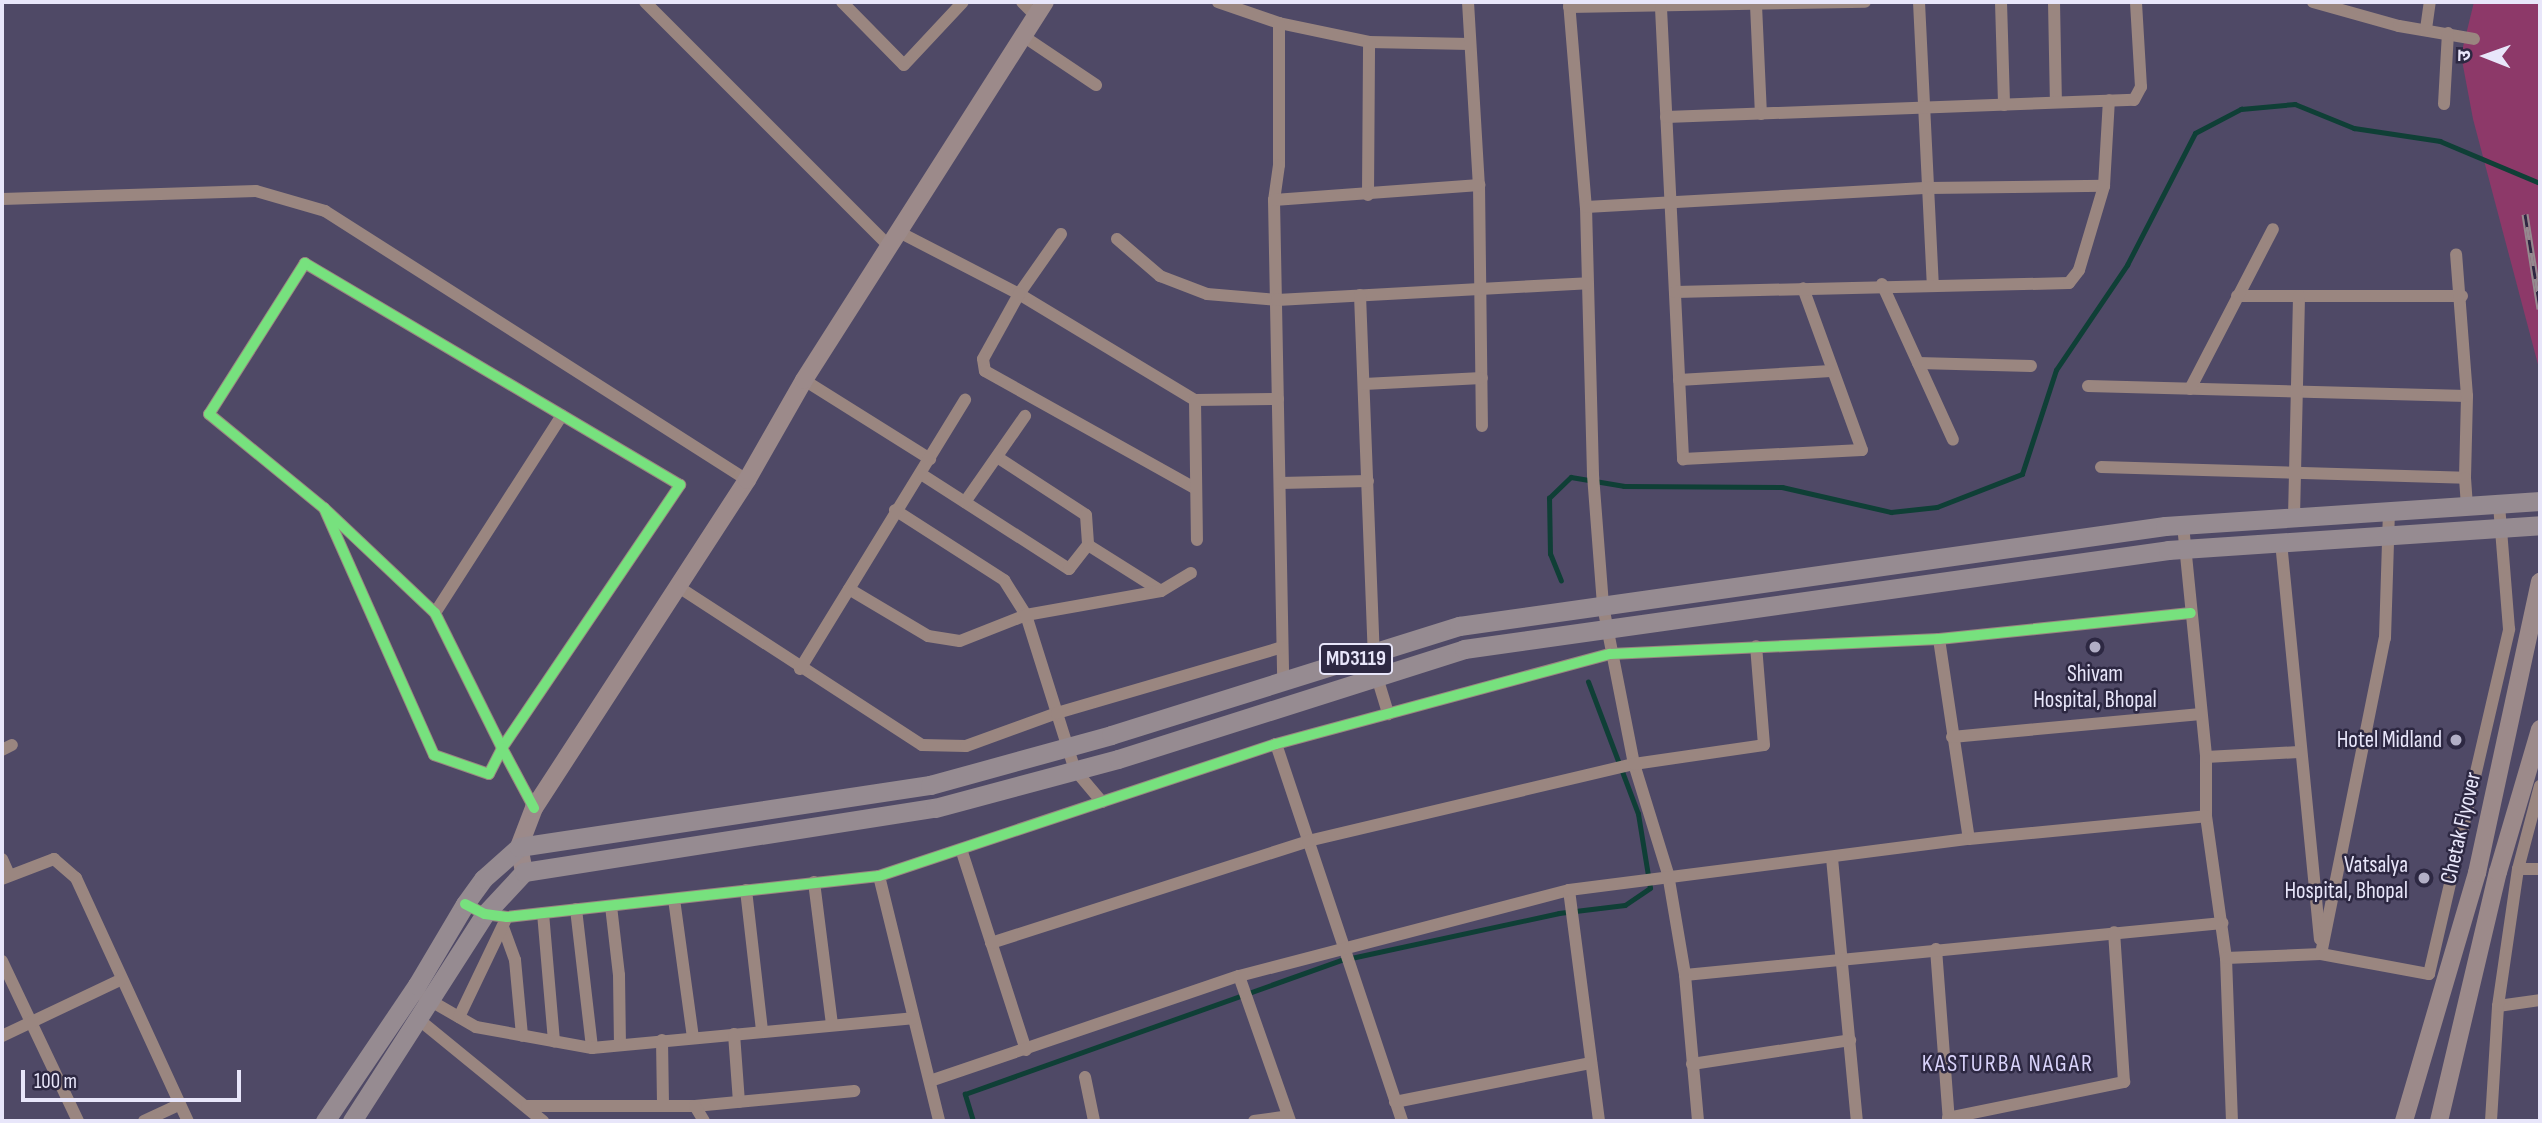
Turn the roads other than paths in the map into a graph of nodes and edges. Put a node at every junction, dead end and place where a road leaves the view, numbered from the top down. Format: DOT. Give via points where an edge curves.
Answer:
graph roads {
  1 [pos="645,2"];
  2 [pos="842,2"];
  3 [pos="963,2"];
  4 [pos="1022,2"];
  5 [pos="1218,2"];
  6 [pos="1468,2"];
  7 [pos="1866,2"];
  8 [pos="1919,2"];
  9 [pos="2001,2"];
  10 [pos="2054,2"];
  11 [pos="2136,2"];
  12 [pos="2313,2"];
  13 [pos="2430,2"];
  14 [pos="1569,4"];
  15 [pos="1756,5"];
  16 [pos="1661,8"];
  17 [pos="1040,9"];
  18 [pos="1279,23"];
  19 [pos="2426,29"];
  20 [pos="2448,33"];
  21 [pos="1023,36"];
  22 [pos="2474,39"];
  23 [pos="1369,42"];
  24 [pos="1470,44"];
  25 [pos="1096,85"];
  26 [pos="2109,100"];
  27 [pos="2056,103"];
  28 [pos="2004,104"];
  29 [pos="2444,104"];
  30 [pos="1924,108"];
  31 [pos="1761,114"];
  32 [pos="1666,117"];
  33 [pos="1479,185"];
  34 [pos="2104,186"];
  35 [pos="1928,188"];
  36 [pos="1368,195"];
  37 [pos="2,199"];
  38 [pos="1274,200"];
  39 [pos="1670,205"];
  40 [pos="1586,207"];
  41 [pos="2273,229"];
  42 [pos="1060,234"];
  43 [pos="894,239"];
  44 [pos="1117,239"];
  45 [pos="2456,254"];
  46 [pos="1588,283"];
  47 [pos="1882,284"];
  48 [pos="1933,285"];
  49 [pos="1482,286"];
  50 [pos="1803,288"];
  51 [pos="1675,292"];
  52 [pos="1019,294"];
  53 [pos="1360,295"];
  54 [pos="2237,296"];
  55 [pos="2298,296"];
  56 [pos="2462,296"];
  57 [pos="1277,300"];
  58 [pos="1918,363"];
  59 [pos="2031,366"];
  60 [pos="1831,371"];
  61 [pos="1482,378"];
  62 [pos="804,380"];
  63 [pos="1679,380"];
  64 [pos="1364,384"];
  65 [pos="2088,386"];
  66 [pos="2190,389"];
  67 [pos="2299,390"];
  68 [pos="2467,396"];
  69 [pos="1278,399"];
  70 [pos="965,400"];
  71 [pos="1195,400"];
  72 [pos="562,415"];
  73 [pos="1025,416"];
  74 [pos="1482,426"];
  75 [pos="1953,440"];
  76 [pos="997,457"];
  77 [pos="930,459"];
  78 [pos="2101,467"];
  79 [pos="921,474"];
  80 [pos="2296,475"];
  81 [pos="2465,478"];
  82 [pos="747,480"];
  83 [pos="1367,481"];
  84 [pos="1280,483"];
  85 [pos="1194,488"];
  86 [pos="2540,501"];
  87 [pos="965,502"];
  88 [pos="2499,504"];
  89 [pos="2467,506"];
  90 [pos="324,508"];
  91 [pos="895,510"];
  92 [pos="2389,511"];
  93 [pos="2294,517"];
  94 [pos="2183,525"];
  95 [pos="2540,525"];
  96 [pos="2502,527"];
  97 [pos="2389,533"];
  98 [pos="1197,540"];
  99 [pos="2281,542"];
  100 [pos="1088,545"];
  101 [pos="2185,549"];
  102 [pos="1191,573"];
  103 [pos="2540,582"];
  104 [pos="677,586"];
  105 [pos="849,589"];
  106 [pos="1161,591"];
  107 [pos="1603,606"];
  108 [pos="435,613"];
  109 [pos="2191,613"];
  110 [pos="1026,615"];
  111 [pos="1607,630"];
  112 [pos="1939,639"];
  113 [pos="1756,646"];
  114 [pos="1282,647"];
  115 [pos="1374,653"];
  116 [pos="1610,654"];
  117 [pos="800,669"];
  118 [pos="1377,677"];
  119 [pos="1283,681"];
  120 [pos="1057,713"];
  121 [pos="1388,714"];
  122 [pos="2201,714"];
  123 [pos="2540,729"];
  124 [pos="1952,737"];
  125 [pos="1276,744"];
  126 [pos="1068,746"];
  127 [pos="502,748"];
  128 [pos="2299,752"];
  129 [pos="2206,757"];
  130 [pos="1634,764"];
  131 [pos="1075,770"];
  132 [pos="2540,786"];
  133 [pos="1102,802"];
  134 [pos="534,808"];
  135 [pos="2206,816"];
  136 [pos="1969,839"];
  137 [pos="1308,841"];
  138 [pos="519,847"];
  139 [pos="962,852"];
  140 [pos="1832,858"];
  141 [pos="2,859"];
  142 [pos="2518,869"];
  143 [pos="2540,870"];
  144 [pos="524,872"];
  145 [pos="1668,874"];
  146 [pos="879,876"];
  147 [pos="6,877"];
  148 [pos="814,882"];
  149 [pos="746,890"];
  150 [pos="1569,890"];
  151 [pos="674,899"];
  152 [pos="465,904"];
  153 [pos="611,906"];
  154 [pos="576,909"];
  155 [pos="543,913"];
  156 [pos="485,914"];
  157 [pos="505,922"];
  158 [pos="2222,923"];
  159 [pos="2114,932"];
  160 [pos="992,943"];
  161 [pos="1344,948"];
  162 [pos="1936,949"];
  163 [pos="2321,954"];
  164 [pos="2226,958"];
  165 [pos="1843,959"];
  166 [pos="2,961"];
  167 [pos="1685,975"];
  168 [pos="1239,976"];
  169 [pos="120,980"];
  170 [pos="421,995"];
  171 [pos="2540,1000"];
  172 [pos="2498,1006"];
  173 [pos="459,1017"];
  174 [pos="417,1018"];
  175 [pos="913,1018"];
  176 [pos="31,1022"];
  177 [pos="832,1026"];
  178 [pos="762,1031"];
  179 [pos="734,1034"];
  180 [pos="2,1035"];
  181 [pos="522,1036"];
  182 [pos="693,1037"];
  183 [pos="662,1040"];
  184 [pos="1850,1040"];
  185 [pos="554,1042"];
  186 [pos="620,1045"];
  187 [pos="592,1048"];
  188 [pos="1026,1051"];
  189 [pos="1591,1063"];
  190 [pos="1692,1064"];
  191 [pos="1084,1077"];
  192 [pos="930,1081"];
  193 [pos="854,1091"];
  194 [pos="739,1102"];
  195 [pos="1395,1102"];
  196 [pos="663,1104"];
  197 [pos="178,1105"];
  198 [pos="527,1106"];
  199 [pos="695,1106"];
  200 [pos="1289,1119"];
  201 [pos="1852,1120"];
  202 [pos="1948,1120"];
  203 [pos="78,1121"];
  204 [pos="144,1121"];
  205 [pos="188,1121"];
  206 [pos="325,1121"];
  207 [pos="352,1121"];
  208 [pos="543,1121"];
  209 [pos="704,1121"];
  210 [pos="939,1121"];
  211 [pos="1094,1121"];
  212 [pos="1254,1121"];
  213 [pos="1402,1121"];
  214 [pos="1599,1121"];
  215 [pos="1698,1121"];
  216 [pos="2232,1121"];
  217 [pos="2404,1121"];
  218 [pos="2439,1121"];
  219 [pos="2491,1121"];
  1 -- 43 [label="street"];
  2 -- 3 [label="street" via="904,65"];
  4 -- 17 [label="street"];
  5 -- 18 [label="street"];
  6 -- 24 [label="street"];
  7 -- 15 [label="street"];
  8 -- 30 [label="street"];
  9 -- 28 [label="street"];
  10 -- 27 [label="street"];
  11 -- 26 [label="street" via="2141,87 2134,100"];
  12 -- 19 [label="street"];
  13 -- 19 [label="street"];
  14 -- 16 [label="street"];
  14 -- 40 [label="street"];
  15 -- 16 [label="street"];
  15 -- 31 [label="street"];
  16 -- 32 [label="street"];
  17 -- 21 [label="street"];
  18 -- 23 [label="street"];
  18 -- 38 [label="street" via="1279,165"];
  19 -- 20 [label="street"];
  20 -- 22 [label="street"];
  20 -- 29 [label="street"];
  21 -- 25 [label="street"];
  21 -- 43 [label="street"];
  23 -- 24 [label="street"];
  23 -- 36 [label="street"];
  24 -- 33 [label="street"];
  26 -- 27 [label="street"];
  26 -- 34 [label="street"];
  27 -- 28 [label="street"];
  28 -- 30 [label="street"];
  30 -- 31 [label="street"];
  30 -- 35 [label="street"];
  31 -- 32 [label="street"];
  32 -- 39 [label="street"];
  33 -- 36 [label="street"];
  33 -- 49 [label="street"];
  34 -- 35 [label="street"];
  34 -- 48 [label="street" via="2080,270 2070,283"];
  35 -- 39 [label="street"];
  35 -- 48 [label="street"];
  36 -- 38 [label="street"];
  37 -- 82 [label="street" via="257,191 326,211"];
  38 -- 57 [label="street"];
  39 -- 40 [label="street"];
  39 -- 51 [label="street"];
  40 -- 46 [label="street"];
  41 -- 54 [label="street"];
  42 -- 52 [label="street"];
  43 -- 52 [label="street"];
  43 -- 62 [label="street"];
  44 -- 57 [label="street" via="1160,276 1185,289"];
  45 -- 56 [label="street"];
  46 -- 49 [label="street"];
  46 -- 107 [label="street" via="1595,512"];
  47 -- 48 [label="street"];
  47 -- 50 [label="street"];
  47 -- 58 [label="street"];
  49 -- 53 [label="street"];
  49 -- 61 [label="street"];
  50 -- 51 [label="street"];
  50 -- 60 [label="street"];
  51 -- 63 [label="street"];
  52 -- 71 [label="street"];
  52 -- 85 [label="street" via="984,359 985,370"];
  53 -- 57 [label="street"];
  53 -- 64 [label="street"];
  54 -- 55 [label="street"];
  54 -- 66 [label="street"];
  55 -- 56 [label="street"];
  55 -- 67 [label="street"];
  56 -- 68 [label="street"];
  57 -- 69 [label="street"];
  58 -- 59 [label="street"];
  58 -- 75 [label="street"];
  60 -- 63 [label="street"];
  60 -- 63 [label="street" via="1862,450 1683,459"];
  61 -- 64 [label="street"];
  61 -- 74 [label="street"];
  62 -- 77 [label="street"];
  62 -- 82 [label="street"];
  64 -- 83 [label="street"];
  65 -- 66 [label="street"];
  66 -- 67 [label="street"];
  67 -- 68 [label="street"];
  67 -- 80 [label="street"];
  68 -- 81 [label="street"];
  69 -- 71 [label="street"];
  69 -- 84 [label="street"];
  70 -- 77 [label="street"];
  71 -- 85 [label="street"];
  72 -- 90 [label="street" via="305,263 209,414"];
  72 -- 108 [label="street"];
  72 -- 127 [label="street" via="680,485"];
  73 -- 76 [label="street"];
  76 -- 87 [label="street"];
  76 -- 100 [label="street" via="1086,515"];
  77 -- 79 [label="street"];
  78 -- 80 [label="street"];
  79 -- 87 [label="street"];
  79 -- 91 [label="street"];
  80 -- 81 [label="street"];
  80 -- 93 [label="street"];
  81 -- 89 [label="street"];
  82 -- 104 [label="street"];
  83 -- 84 [label="street"];
  83 -- 115 [label="street"];
  84 -- 114 [label="street"];
  85 -- 98 [label="street"];
  86 -- 88 [label="main road, MD3119"];
  87 -- 100 [label="street" via="1069,569"];
  88 -- 89 [label="main road, MD3119"];
  88 -- 96 [label="street"];
  89 -- 92 [label="main road, MD3119"];
  90 -- 108 [label="street"];
  90 -- 127 [label="street" via="434,755 489,774"];
  91 -- 105 [label="street"];
  91 -- 110 [label="street" via="1004,580"];
  92 -- 93 [label="main road, MD3119"];
  92 -- 97 [label="street"];
  93 -- 94 [label="main road, MD3119"];
  94 -- 101 [label="street"];
  94 -- 107 [label="main road, MD3119"];
  95 -- 96 [label="main road, MD3119"];
  96 -- 97 [label="main road, MD3119"];
  96 -- 163 [label="street" via="2509,629 2429,974"];
  97 -- 99 [label="main road, MD3119"];
  97 -- 163 [label="street" via="2385,638"];
  99 -- 101 [label="main road, MD3119"];
  99 -- 128 [label="street"];
  100 -- 106 [label="street"];
  101 -- 109 [label="street"];
  101 -- 111 [label="main road, MD3119"];
  102 -- 106 [label="street"];
  103 -- 217 [label="street, Chetak Flyover" via="2477,873"];
  104 -- 117 [label="street"];
  104 -- 134 [label="street"];
  105 -- 110 [label="street" via="928,636 960,641"];
  105 -- 117 [label="street"];
  106 -- 110 [label="street"];
  107 -- 111 [label="street"];
  107 -- 115 [label="main road, MD3119" via="1459,625"];
  108 -- 127 [label="street"];
  109 -- 112 [label="street"];
  109 -- 122 [label="street"];
  110 -- 120 [label="street"];
  111 -- 116 [label="street"];
  111 -- 118 [label="main road, MD3119" via="1464,649"];
  112 -- 113 [label="street"];
  112 -- 124 [label="street"];
  113 -- 116 [label="street"];
  113 -- 130 [label="street" via="1764,745"];
  114 -- 119 [label="street"];
  114 -- 120 [label="street"];
  115 -- 119 [label="main road, MD3119"];
  116 -- 121 [label="street"];
  116 -- 130 [label="street"];
  117 -- 120 [label="street" via="922,746 966,746"];
  118 -- 121 [label="street"];
  118 -- 131 [label="main road, MD3119"];
  119 -- 126 [label="main road, MD3119"];
  120 -- 126 [label="street"];
  121 -- 125 [label="street"];
  122 -- 124 [label="street"];
  122 -- 129 [label="street"];
  123 -- 218 [label="street, Chetak Flyover" via="2498,872"];
  124 -- 136 [label="street"];
  125 -- 133 [label="street"];
  125 -- 137 [label="street"];
  126 -- 131 [label="street"];
  126 -- 138 [label="main road, MD3119" via="930,785"];
  127 -- 134 [label="street"];
  128 -- 129 [label="street"];
  128 -- 163 [label="street"];
  129 -- 135 [label="street"];
  130 -- 137 [label="street"];
  130 -- 145 [label="street"];
  131 -- 133 [label="street"];
  131 -- 144 [label="main road, MD3119" via="935,808"];
  132 -- 142 [label="street"];
  133 -- 139 [label="street"];
  134 -- 138 [label="street"];
  135 -- 136 [label="street"];
  135 -- 158 [label="street"];
  136 -- 140 [label="street"];
  137 -- 160 [label="street"];
  137 -- 161 [label="street"];
  138 -- 144 [label="street"];
  138 -- 152 [label="main road" via="483,879"];
  139 -- 146 [label="street"];
  139 -- 160 [label="street"];
  140 -- 145 [label="street"];
  140 -- 165 [label="street"];
  141 -- 147 [label="street"];
  142 -- 143 [label="street"];
  142 -- 172 [label="street"];
  144 -- 156 [label="main road"];
  145 -- 150 [label="street"];
  145 -- 167 [label="street"];
  146 -- 148 [label="street"];
  146 -- 175 [label="street"];
  147 -- 169 [label="street" via="54,859 76,878"];
  148 -- 149 [label="street"];
  148 -- 177 [label="street"];
  149 -- 151 [label="street"];
  149 -- 178 [label="street"];
  150 -- 161 [label="street"];
  150 -- 189 [label="street"];
  151 -- 153 [label="street"];
  151 -- 182 [label="street"];
  152 -- 156 [label="street"];
  152 -- 170 [label="main road"];
  153 -- 154 [label="street"];
  153 -- 186 [label="street"];
  154 -- 155 [label="street"];
  154 -- 187 [label="street"];
  155 -- 157 [label="street"];
  155 -- 185 [label="street"];
  156 -- 157 [label="street"];
  156 -- 170 [label="main road"];
  157 -- 173 [label="street"];
  157 -- 181 [label="street" via="515,960"];
  158 -- 159 [label="street"];
  158 -- 164 [label="street"];
  159 -- 162 [label="street"];
  159 -- 202 [label="street" via="2124,1082"];
  160 -- 188 [label="street"];
  161 -- 168 [label="street"];
  161 -- 195 [label="street"];
  162 -- 165 [label="street"];
  162 -- 202 [label="street"];
  163 -- 164 [label="street"];
  164 -- 216 [label="street"];
  165 -- 167 [label="street"];
  165 -- 184 [label="street"];
  166 -- 176 [label="street"];
  167 -- 190 [label="street"];
  168 -- 188 [label="street" via="1074,1029"];
  168 -- 200 [label="street"];
  169 -- 176 [label="street"];
  169 -- 197 [label="street"];
  170 -- 173 [label="street"];
  170 -- 174 [label="main road"];
  170 -- 206 [label="main road"];
  171 -- 172 [label="street"];
  172 -- 219 [label="street"];
  173 -- 181 [label="street" via="476,1027"];
  174 -- 198 [label="street"];
  174 -- 207 [label="main road"];
  175 -- 177 [label="street"];
  175 -- 192 [label="street"];
  176 -- 180 [label="street"];
  176 -- 203 [label="street"];
  177 -- 178 [label="street"];
  178 -- 179 [label="street"];
  179 -- 182 [label="street"];
  179 -- 194 [label="street"];
  181 -- 185 [label="street"];
  182 -- 183 [label="street"];
  183 -- 186 [label="street"];
  183 -- 196 [label="street"];
  184 -- 190 [label="street"];
  184 -- 201 [label="street"];
  185 -- 187 [label="street"];
  186 -- 187 [label="street"];
  188 -- 192 [label="street"];
  189 -- 195 [label="street"];
  189 -- 214 [label="street"];
  190 -- 215 [label="street"];
  191 -- 211 [label="street"];
  192 -- 210 [label="street"];
  193 -- 194 [label="street"];
  194 -- 199 [label="street"];
  195 -- 213 [label="street"];
  196 -- 198 [label="street"];
  196 -- 199 [label="street"];
  197 -- 204 [label="street"];
  197 -- 205 [label="street"];
  198 -- 208 [label="street"];
  199 -- 209 [label="street"];
  200 -- 212 [label="street"];
}
